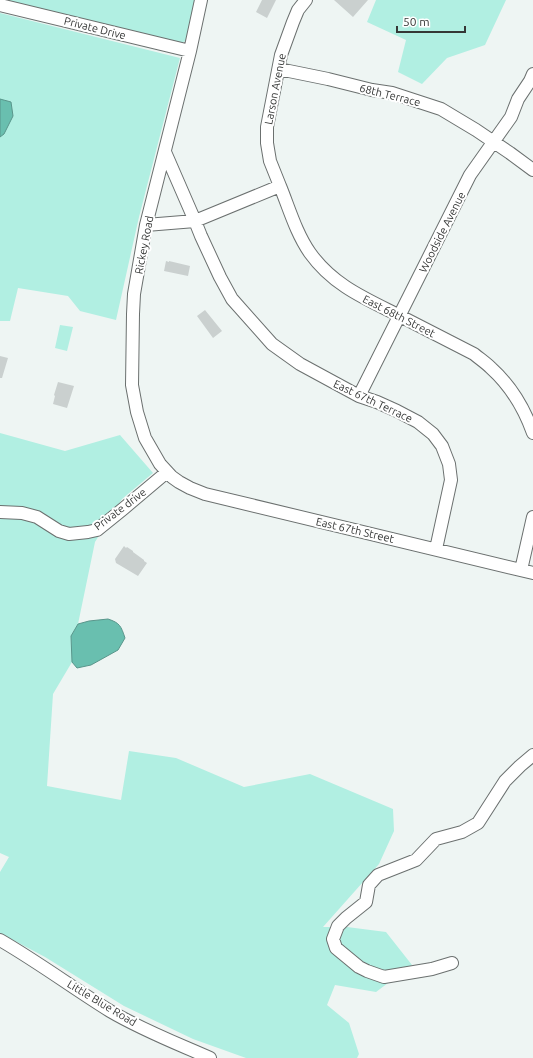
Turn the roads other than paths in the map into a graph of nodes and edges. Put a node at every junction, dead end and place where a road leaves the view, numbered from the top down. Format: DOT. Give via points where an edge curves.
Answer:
graph roads {
  1 [pos="201,0"];
  2 [pos="306,0"];
  3 [pos="0,5"];
  4 [pos="190,51"];
  5 [pos="279,69"];
  6 [pos="533,74"];
  7 [pos="494,142"];
  8 [pos="165,152"];
  9 [pos="533,170"];
  10 [pos="280,186"];
  11 [pos="195,221"];
  12 [pos="146,225"];
  13 [pos="400,316"];
  14 [pos="358,396"];
  15 [pos="533,433"];
  16 [pos="167,472"];
  17 [pos="179,482"];
  18 [pos="0,512"];
  19 [pos="533,517"];
  20 [pos="436,549"];
  21 [pos="521,570"];
  22 [pos="533,573"];
  23 [pos="533,756"];
  24 [pos="0,940"];
  25 [pos="452,964"];
  26 [pos="210,1058"];
  1 -- 4 [label="street, Rickey Road"];
  2 -- 5 [label="street, Larson Avenue" via="298,10 285,40"];
  3 -- 4 [label="street, Private Drive"];
  4 -- 8 [label="street, Rickey Road"];
  5 -- 7 [label="street, 68th Terrace" via="392,93 441,109"];
  5 -- 10 [label="street, Larson Avenue" via="267,127 267,143 270,162"];
  6 -- 7 [label="street, Woodside Avenue"];
  7 -- 9 [label="street, 68th Terrace"];
  7 -- 13 [label="street, Woodside Avenue" via="470,175"];
  8 -- 11 [label="street, East 67th Terrace"];
  8 -- 12 [label="street, Rickey Road"];
  10 -- 11 [label="street"];
  10 -- 13 [label="street, East 68th Street" via="297,229 309,252 322,268 349,290"];
  11 -- 12 [label="street"];
  11 -- 14 [label="street, East 67th Terrace" via="232,299 272,344 300,364"];
  12 -- 16 [label="street, Rickey Road" via="134,294 132,385 145,438"];
  13 -- 14 [label="street, Woodside Avenue"];
  13 -- 15 [label="street, East 68th Street" via="474,354 491,367 518,399"];
  14 -- 20 [label="street, East 67th Terrace" via="418,422 433,434 442,446 449,464 451,480"];
  16 -- 17 [label="street, Rickey Road"];
  16 -- 18 [label="street, Private drive" via="96,530 88,532 69,534 32,516"];
  17 -- 20 [label="street, East 67th Street" via="222,499"];
  19 -- 21 [label="street"];
  20 -- 21 [label="street, East 67th Street"];
  21 -- 22 [label="street, East 67th Street"];
  23 -- 25 [label="street" via="505,781 478,823 462,832 436,839 416,860 378,875 369,885 366,902 338,926 333,939 336,948 360,967 384,977"];
  24 -- 26 [label="street, Little Blue Road" via="111,1011"];
}
